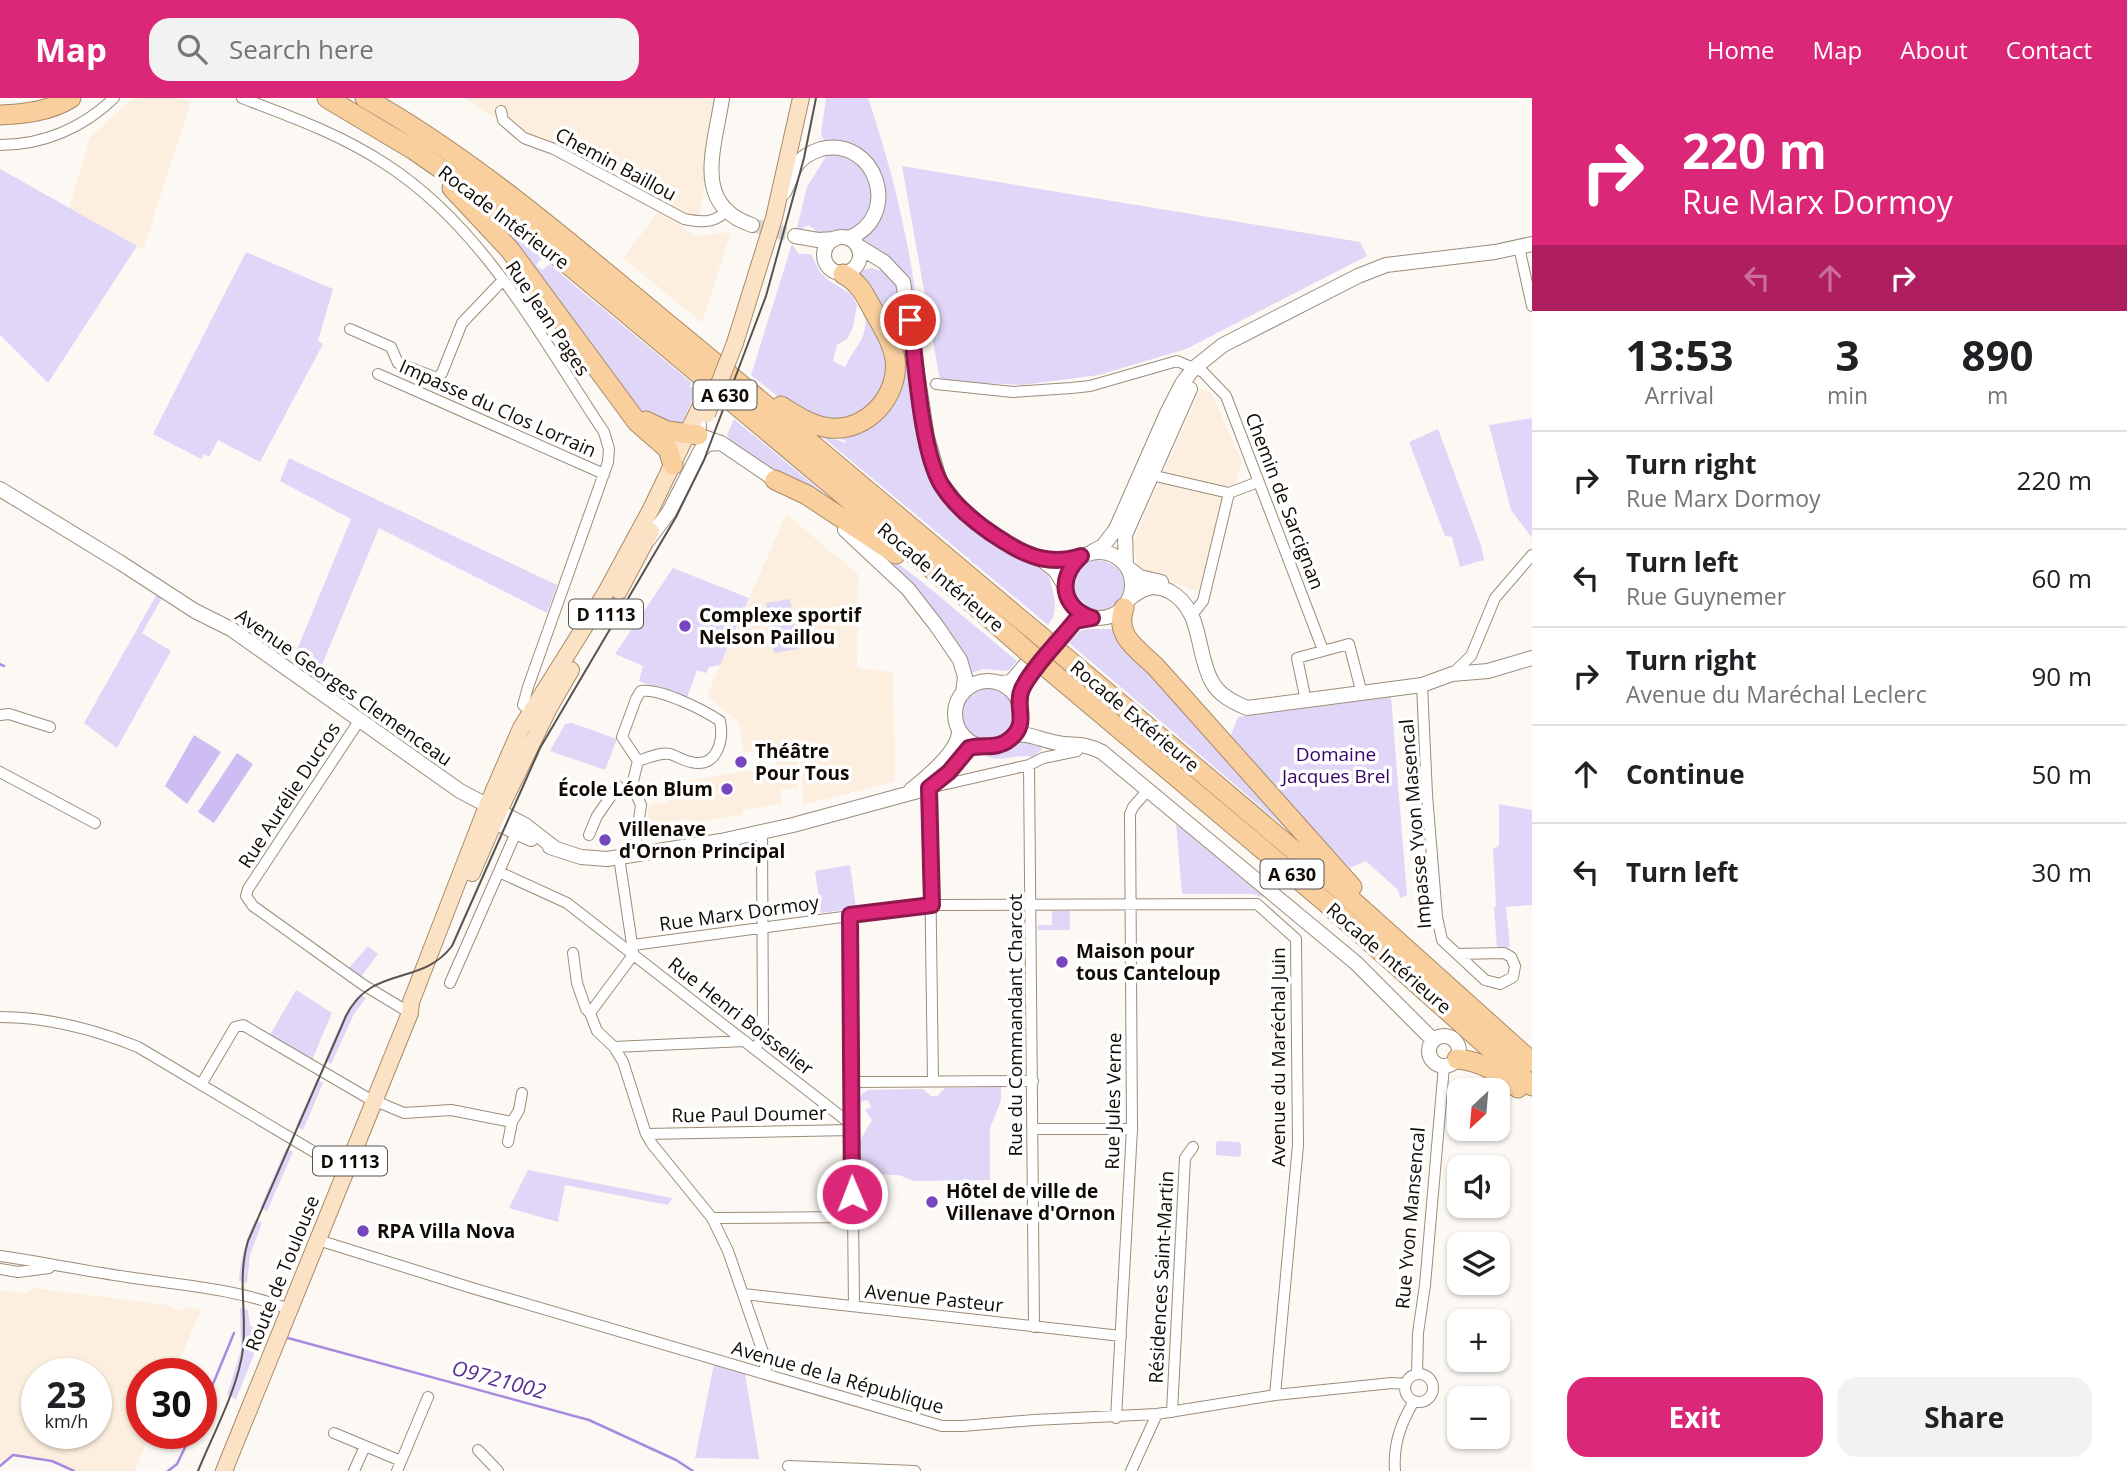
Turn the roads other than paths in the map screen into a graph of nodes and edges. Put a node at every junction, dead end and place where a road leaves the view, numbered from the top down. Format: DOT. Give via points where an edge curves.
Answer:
graph roads {
  1 [pos="71,98"];
  2 [pos="114,98"];
  3 [pos="242,98"];
  4 [pos="327,98"];
  5 [pos="722,98"];
  6 [pos="792,98"];
  7 [pos="801,98"];
  8 [pos="367,99"];
  9 [pos="501,111"];
  10 [pos="0,115"];
  11 [pos="0,145"];
  12 [pos="414,150"];
  13 [pos="778,206"];
  14 [pos="725,212"];
  15 [pos="752,225"];
  16 [pos="848,241"];
  17 [pos="1525,246"];
  18 [pos="825,261"];
  19 [pos="893,269"];
  20 [pos="849,272"];
  21 [pos="503,280"];
  22 [pos="1532,306"];
  23 [pos="350,329"];
  24 [pos="731,340"];
  25 [pos="1198,371"];
  26 [pos="378,374"];
  27 [pos="737,381"];
  28 [pos="936,384"];
  29 [pos="623,401"];
  30 [pos="692,434"];
  31 [pos="721,443"];
  32 [pos="673,465"];
  33 [pos="604,474"];
  34 [pos="1151,475"];
  35 [pos="775,480"];
  36 [pos="1258,482"];
  37 [pos="0,489"];
  38 [pos="1229,493"];
  39 [pos="639,553"];
  40 [pos="1086,554"];
  41 [pos="1532,555"];
  42 [pos="1042,560"];
  43 [pos="1126,566"];
  44 [pos="1065,586"];
  45 [pos="1069,602"];
  46 [pos="1127,603"];
  47 [pos="1196,610"];
  48 [pos="1092,618"];
  49 [pos="1323,650"];
  50 [pos="1027,651"];
  51 [pos="1532,658"];
  52 [pos="1452,674"];
  53 [pos="999,683"];
  54 [pos="1422,685"];
  55 [pos="963,693"];
  56 [pos="1362,694"];
  57 [pos="1306,701"];
  58 [pos="1021,706"];
  59 [pos="1268,706"];
  60 [pos="547,711"];
  61 [pos="531,713"];
  62 [pos="0,715"];
  63 [pos="359,721"];
  64 [pos="50,727"];
  65 [pos="959,730"];
  66 [pos="1014,735"];
  67 [pos="1044,739"];
  68 [pos="979,746"];
  69 [pos="1077,751"];
  70 [pos="1043,758"];
  71 [pos="638,761"];
  72 [pos="1029,765"];
  73 [pos="0,772"];
  74 [pos="514,781"];
  75 [pos="618,786"];
  76 [pos="929,788"];
  77 [pos="1148,790"];
  78 [pos="907,793"];
  79 [pos="493,813"];
  80 [pos="95,823"];
  81 [pos="762,832"];
  82 [pos="515,835"];
  83 [pos="589,835"];
  84 [pos="626,856"];
  85 [pos="499,872"];
  86 [pos="1031,903"];
  87 [pos="1130,904"];
  88 [pos="932,905"];
  89 [pos="850,915"];
  90 [pos="761,927"];
  91 [pos="573,953"];
  92 [pos="636,954"];
  93 [pos="1457,954"];
  94 [pos="450,983"];
  95 [pos="1463,1000"];
  96 [pos="410,1013"];
  97 [pos="590,1013"];
  98 [pos="0,1017"];
  99 [pos="1433,1040"];
  100 [pos="750,1045"];
  101 [pos="614,1047"];
  102 [pos="1450,1062"];
  103 [pos="1532,1062"];
  104 [pos="933,1081"];
  105 [pos="1033,1081"];
  106 [pos="850,1082"];
  107 [pos="202,1083"];
  108 [pos="1532,1086"];
  109 [pos="522,1093"];
  110 [pos="1532,1099"];
  111 [pos="375,1101"];
  112 [pos="512,1122"];
  113 [pos="852,1127"];
  114 [pos="1033,1129"];
  115 [pos="1132,1129"];
  116 [pos="646,1133"];
  117 [pos="508,1142"];
  118 [pos="1193,1147"];
  119 [pos="346,1171"];
  120 [pos="852,1217"];
  121 [pos="712,1218"];
  122 [pos="318,1240"];
  123 [pos="0,1256"];
  124 [pos="56,1267"];
  125 [pos="0,1269"];
  126 [pos="743,1294"];
  127 [pos="854,1306"];
  128 [pos="289,1309"];
  129 [pos="1034,1326"];
  130 [pos="1121,1336"];
  131 [pos="1417,1374"];
  132 [pos="768,1375"];
  133 [pos="1406,1384"];
  134 [pos="1275,1395"];
  135 [pos="428,1397"];
  136 [pos="1414,1401"];
  137 [pos="1172,1412"];
  138 [pos="1157,1414"];
  139 [pos="1116,1418"];
  140 [pos="334,1433"];
  141 [pos="365,1446"];
  142 [pos="478,1450"];
  143 [pos="399,1466"];
  144 [pos="788,1466"];
  145 [pos="224,1471"];
  146 [pos="354,1471"];
  147 [pos="498,1471"];
  148 [pos="915,1471"];
  149 [pos="1131,1471"];
  150 [pos="1395,1471"];
  1 -- 10 [label="highway" via="44,109"];
  2 -- 11 [label="street" via="88,119 50,138"];
  3 -- 21 [label="street, Rue Jean Pages" via="310,124 387,165 458,225"];
  4 -- 12 [label="highway, Rocade Intérieure / A 630"];
  5 -- 14 [label="street" via="711,178"];
  6 -- 24 [label="main road, D 1113" via="777,172"];
  7 -- 13 [label="main road, D 1113"];
  8 -- 27 [label="highway, Rocade Extérieure / A 630" via="501,189"];
  9 -- 14 [label="street, Chemin Baillou" via="503,120 524,138 554,149 684,219 704,222"];
  12 -- 29 [label="highway" via="510,250"];
  12 -- 50 [label="highway, Rocade Intérieure / A 630" via="570,266"];
  13 -- 16 [label="street" via="793,171 807,156 831,148 851,152 869,165 879,196 870,225"];
  13 -- 24 [label="main road, D 1113" via="757,279"];
  14 -- 15 [label="street"];
  16 -- 18 [label="street" via="825,250"];
  16 -- 18 [label="street" via="795,236"];
  16 -- 19 [label="street"];
  16 -- 20 [label="street" via="860,258"];
  17 -- 22 [label="street"];
  17 -- 25 [label="street" via="1386,265 1237,340"];
  18 -- 20 [label="street" via="832,270"];
  19 -- 20 [label="street" via="871,264"];
  19 -- 42 [label="street" via="905,289 928,445 940,482 958,505 990,531"];
  20 -- 27 [label="highway" via="895,357 893,384 880,408 845,428 820,426"];
  21 -- 23 [label="street" via="462,323 437,378 398,363 391,347"];
  21 -- 33 [label="street, Rue Jean Pages" via="604,432 609,449"];
  24 -- 30 [label="main road, D 1113"];
  25 -- 28 [label="street" via="1177,362 1090,386 1013,392"];
  25 -- 34 [label="street"];
  25 -- 36 [label="street, Chemin de Sarcignan" via="1226,396"];
  25 -- 40 [label="street" via="1170,405 1116,529 1102,546"];
  26 -- 33 [label="street, Impasse du Clos Lorrain"];
  27 -- 95 [label="highway, Rocade Extérieure / A 630, bridge" via="1335,885"];
  29 -- 30 [label="highway" via="656,427"];
  29 -- 32 [label="highway" via="637,422 668,449"];
  30 -- 31 [label="street"];
  30 -- 32 [label="main road, D 1113"];
  30 -- 39 [label="main road, D 1113"];
  31 -- 35 [label="street"];
  31 -- 39 [label="street" via="707,444 701,450 668,512"];
  32 -- 61 [label="main road, D 1113" via="589,622"];
  33 -- 61 [label="street, Rue Jean Pages" via="523,705"];
  34 -- 38 [label="street"];
  34 -- 43 [label="street" via="1125,535"];
  35 -- 50 [label="highway" via="807,495 890,549"];
  35 -- 55 [label="street" via="857,539 908,589 960,660"];
  36 -- 38 [label="street"];
  36 -- 49 [label="street, Chemin de Sarcignan"];
  37 -- 63 [label="street, Avenue Georges Clemenceau" via="231,629"];
  38 -- 47 [label="street" via="1203,601"];
  39 -- 60 [label="main road, D 1113"];
  40 -- 42 [label="street" via="1068,560"];
  40 -- 43 [label="street" via="1112,554"];
  40 -- 44 [label="street" via="1072,564"];
  41 -- 52 [label="street" via="1495,598 1471,656"];
  42 -- 44 [label="street"];
  43 -- 46 [label="street" via="1132,589"];
  43 -- 47 [label="street" via="1140,578 1177,589"];
  44 -- 45 [label="street"];
  45 -- 48 [label="street"];
  45 -- 53 [label="street" via="1068,615 1020,673 1011,682"];
  46 -- 48 [label="street" via="1109,617"];
  46 -- 59 [label="street" via="1153,587 1174,594 1192,613 1216,688 1247,708"];
  46 -- 95 [label="highway" via="1121,624 1127,640 1357,892"];
  47 -- 59 [label="street" via="1222,682 1240,697"];
  48 -- 58 [label="street" via="1075,621 1021,691"];
  49 -- 56 [label="street" via="1349,644"];
  49 -- 57 [label="street" via="1297,658"];
  50 -- 108 [label="highway, Rocade Intérieure / A 630, bridge" via="1324,901"];
  51 -- 52 [label="street" via="1488,671"];
  52 -- 54 [label="street"];
  53 -- 55 [label="street" via="983,681"];
  53 -- 58 [label="street" via="1015,694"];
  54 -- 56 [label="street"];
  54 -- 93 [label="street, Impasse Yvon Masencal" via="1437,917 1442,940"];
  55 -- 65 [label="street" via="955,715"];
  56 -- 57 [label="street"];
  57 -- 59 [label="street"];
  58 -- 66 [label="street"];
  58 -- 67 [label="street"];
  60 -- 61 [label="street"];
  60 -- 74 [label="main road, D 1113"];
  61 -- 74 [label="street" via="531,732 514,768"];
  61 -- 79 [label="main road, D 1113" via="514,742"];
  62 -- 64 [label="street"];
  63 -- 79 [label="street, Avenue Georges Clemenceau"];
  63 -- 96 [label="street, Rue Aurélie Ducros" via="246,896 253,906 362,984"];
  65 -- 68 [label="street"];
  65 -- 78 [label="street" via="952,749"];
  66 -- 67 [label="street"];
  66 -- 68 [label="street" via="999,746"];
  67 -- 70 [label="street"];
  67 -- 77 [label="street" via="1087,744"];
  68 -- 76 [label="street" via="969,748"];
  69 -- 70 [label="street"];
  70 -- 72 [label="street"];
  71 -- 71 [label="street" via="622,737 641,691 650,690 720,721 722,739 710,760 692,763 668,754"];
  71 -- 84 [label="street" via="632,785 641,805"];
  72 -- 76 [label="street"];
  72 -- 86 [label="street, Rue du Commandant Charcot"];
  73 -- 80 [label="street"];
  74 -- 79 [label="main road, D 1113"];
  75 -- 83 [label="street"];
  76 -- 78 [label="street, Avenue Georges Clemenceau"];
  76 -- 88 [label="street"];
  77 -- 87 [label="street, Rue Jules Verne" via="1130,814"];
  77 -- 99 [label="street" via="1356,963"];
  78 -- 81 [label="street, Avenue Georges Clemenceau"];
  79 -- 84 [label="street, Avenue Georges Clemenceau" via="556,849 581,857"];
  79 -- 96 [label="main road, Route de Toulouse / D 1113"];
  81 -- 84 [label="street, Avenue Georges Clemenceau"];
  81 -- 90 [label="street"];
  82 -- 85 [label="street"];
  84 -- 92 [label="street"];
  85 -- 92 [label="street, Rue Henri Boisselier" via="566,903"];
  85 -- 94 [label="street"];
  86 -- 87 [label="street, Rue Marx Dormoy"];
  86 -- 88 [label="street, Rue Marx Dormoy"];
  86 -- 105 [label="street, Rue du Commandant Charcot"];
  87 -- 115 [label="street, Rue Jules Verne"];
  87 -- 134 [label="street, Avenue du Maréchal Juin" via="1258,904 1296,939 1298,1145"];
  88 -- 89 [label="street, Rue Marx Dormoy"];
  88 -- 104 [label="street"];
  89 -- 90 [label="street, Rue Marx Dormoy"];
  89 -- 106 [label="street"];
  90 -- 92 [label="street, Rue Marx Dormoy" via="646,943"];
  90 -- 100 [label="street" via="763,1032 761,1040"];
  91 -- 97 [label="street" via="580,992"];
  92 -- 97 [label="street"];
  92 -- 100 [label="street, Rue Henri Boisselier"];
  93 -- 93 [label="street, Impasse Yvon Masencal" via="1485,980 1500,984 1513,977 1515,966 1504,953"];
  95 -- 103 [label="highway, Rocade Extérieure / A 630"];
  96 -- 111 [label="main road, Route de Toulouse / D 1113"];
  97 -- 101 [label="street" via="597,1031"];
  98 -- 107 [label="street" via="62,1025 123,1041"];
  99 -- 102 [label="street" via="1431,1058"];
  99 -- 102 [label="street" via="1442,1035 1452,1037 1460,1049"];
  100 -- 101 [label="street"];
  100 -- 113 [label="street, Rue Henri Boisselier"];
  101 -- 116 [label="street"];
  102 -- 110 [label="highway" via="1479,1063"];
  102 -- 131 [label="street, Rue Yvon Mansencal"];
  104 -- 105 [label="street"];
  104 -- 106 [label="street"];
  105 -- 114 [label="street, Rue du Commandant Charcot"];
  106 -- 113 [label="street"];
  107 -- 111 [label="street" via="235,1027 243,1025"];
  107 -- 119 [label="street"];
  109 -- 112 [label="street"];
  111 -- 112 [label="street" via="404,1113 451,1110"];
  111 -- 119 [label="main road, Route de Toulouse / D 1113"];
  112 -- 117 [label="street"];
  113 -- 116 [label="street, Rue Paul Doumer"];
  113 -- 120 [label="street"];
  114 -- 115 [label="street"];
  114 -- 129 [label="street, Rue du Commandant Charcot"];
  115 -- 130 [label="street, Rue Jules Verne"];
  116 -- 121 [label="street"];
  118 -- 137 [label="street, Résidences Saint-Martin" via="1185,1158"];
  119 -- 122 [label="main road, Route de Toulouse / D 1113"];
  120 -- 121 [label="street"];
  120 -- 127 [label="street"];
  121 -- 126 [label="street"];
  122 -- 128 [label="main road, Route de Toulouse / D 1113"];
  122 -- 132 [label="street, Avenue de la République"];
  123 -- 124 [label="street"];
  124 -- 125 [label="street" via="24,1272"];
  124 -- 128 [label="street" via="230,1292"];
  126 -- 127 [label="street, Avenue Pasteur"];
  126 -- 132 [label="street"];
  127 -- 129 [label="street, Avenue Pasteur"];
  128 -- 145 [label="main road, Route de Toulouse / D 1113"];
  129 -- 130 [label="street, Avenue Pasteur"];
  130 -- 139 [label="street, Rue Jules Verne"];
  131 -- 133 [label="street"];
  131 -- 136 [label="street" via="1429,1379 1433,1387 1427,1399"];
  132 -- 139 [label="street, Avenue de la République" via="942,1426"];
  133 -- 134 [label="street, Avenue de la République"];
  133 -- 136 [label="street"];
  134 -- 137 [label="street, Avenue de la République"];
  135 -- 143 [label="street"];
  136 -- 150 [label="street" via="1399,1432"];
  137 -- 138 [label="street, Avenue de la République"];
  138 -- 139 [label="street, Avenue de la République"];
  138 -- 149 [label="street"];
  140 -- 141 [label="street"];
  141 -- 143 [label="street"];
  141 -- 146 [label="street"];
  142 -- 147 [label="street"];
  144 -- 148 [label="street"];
}
